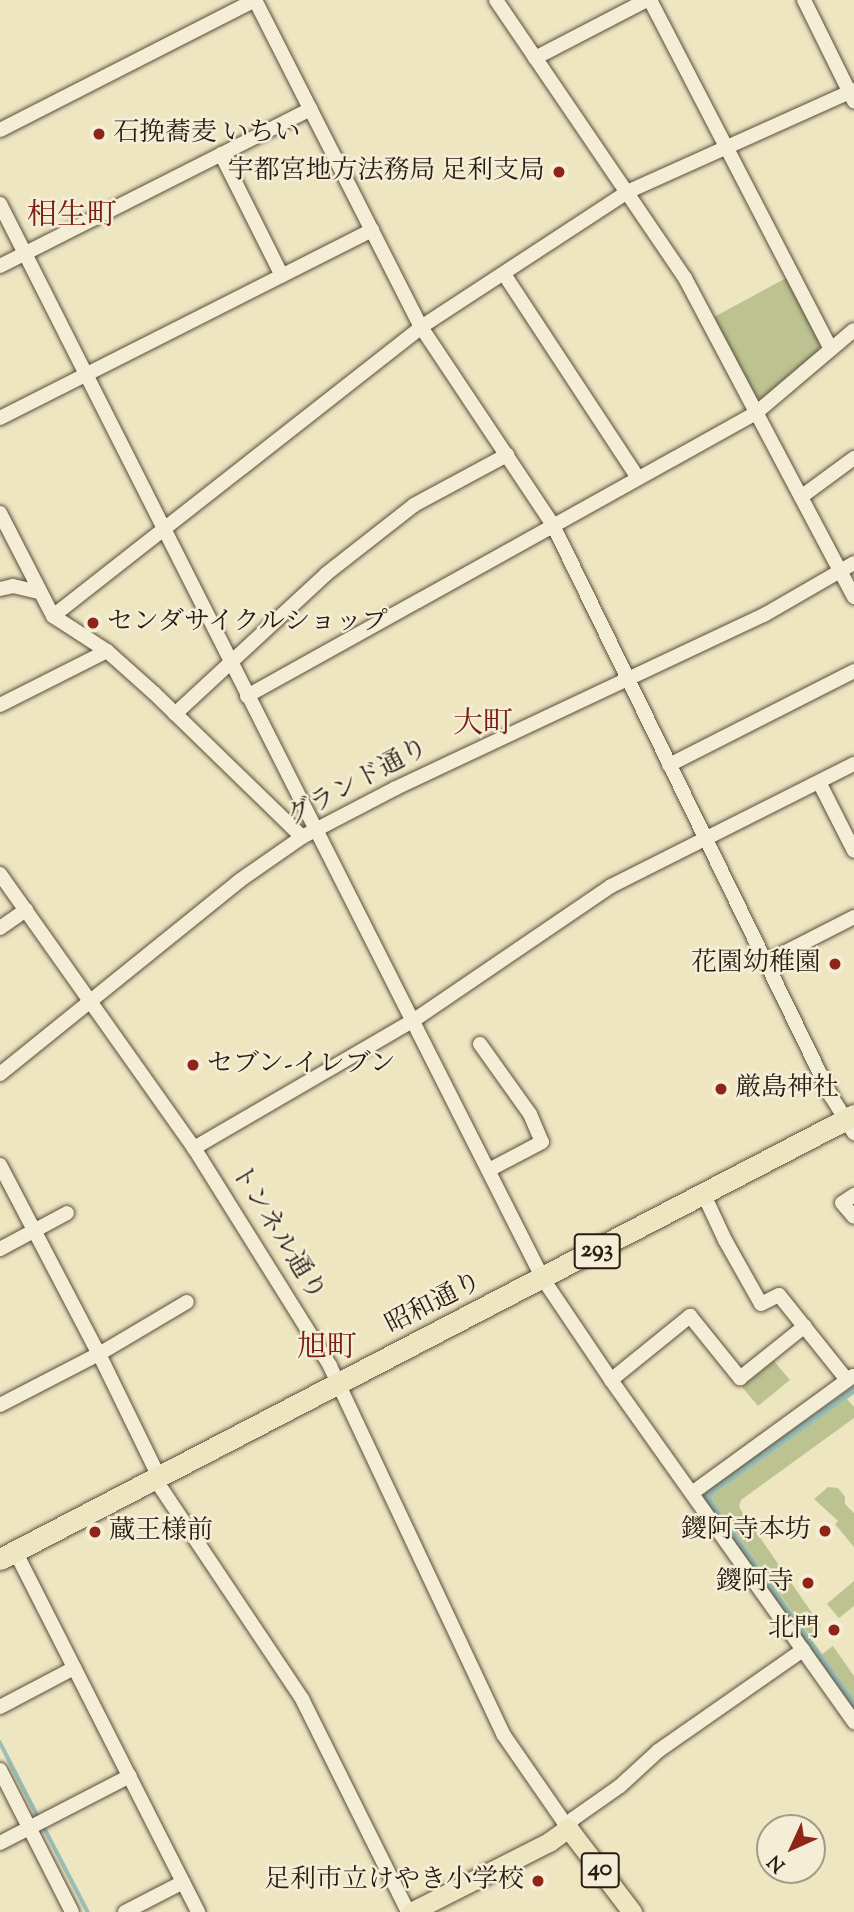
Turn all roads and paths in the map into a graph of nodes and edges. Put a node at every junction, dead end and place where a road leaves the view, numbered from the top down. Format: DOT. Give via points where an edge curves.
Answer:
graph roads {
  1 [pos="255,0"];
  2 [pos="496,0"];
  3 [pos="648,0"];
  4 [pos="807,1"];
  5 [pos="535,58"];
  6 [pos="852,94"];
  7 [pos="311,109"];
  8 [pos="0,130"];
  9 [pos="727,147"];
  10 [pos="221,154"];
  11 [pos="627,192"];
  12 [pos="0,204"];
  13 [pos="372,230"];
  14 [pos="25,253"];
  15 [pos="0,266"];
  16 [pos="504,274"];
  17 [pos="282,276"];
  18 [pos="421,327"];
  19 [pos="854,330"];
  20 [pos="831,349"];
  21 [pos="87,375"];
  22 [pos="756,413"];
  23 [pos="0,418"];
  24 [pos="507,455"];
  25 [pos="854,458"];
  26 [pos="638,478"];
  27 [pos="802,497"];
  28 [pos="0,513"];
  29 [pos="553,525"];
  30 [pos="163,527"];
  31 [pos="854,563"];
  32 [pos="840,572"];
  33 [pos="0,589"];
  34 [pos="39,592"];
  35 [pos="854,597"];
  36 [pos="52,616"];
  37 [pos="107,651"];
  38 [pos="229,661"];
  39 [pos="854,671"];
  40 [pos="628,681"];
  41 [pos="247,696"];
  42 [pos="0,705"];
  43 [pos="175,714"];
  44 [pos="854,764"];
  45 [pos="669,765"];
  46 [pos="819,782"];
  47 [pos="316,829"];
  48 [pos="302,837"];
  49 [pos="706,838"];
  50 [pos="854,851"];
  51 [pos="0,874"];
  52 [pos="26,910"];
  53 [pos="854,917"];
  54 [pos="0,929"];
  55 [pos="766,962"];
  56 [pos="91,1002"];
  57 [pos="414,1020"];
  58 [pos="480,1044"];
  59 [pos="0,1074"];
  60 [pos="851,1123"];
  61 [pos="194,1148"];
  62 [pos="0,1165"];
  63 [pos="489,1170"];
  64 [pos="704,1195"];
  65 [pos="854,1195"];
  66 [pos="67,1213"];
  67 [pos="854,1217"];
  68 [pos="36,1231"];
  69 [pos="0,1249"];
  70 [pos="543,1279"];
  71 [pos="187,1303"];
  72 [pos="805,1326"];
  73 [pos="99,1354"];
  74 [pos="851,1378"];
  75 [pos="611,1380"];
  76 [pos="339,1385"];
  77 [pos="0,1405"];
  78 [pos="157,1478"];
  79 [pos="692,1493"];
  80 [pos="8,1555"];
  81 [pos="803,1650"];
  82 [pos="74,1668"];
  83 [pos="0,1707"];
  84 [pos="854,1722"];
  85 [pos="0,1770"];
  86 [pos="130,1776"];
  87 [pos="29,1828"];
  88 [pos="568,1828"];
  89 [pos="0,1843"];
  90 [pos="183,1882"];
  91 [pos="72,1912"];
  92 [pos="125,1912"];
  93 [pos="198,1912"];
  94 [pos="409,1912"];
  95 [pos="632,1912"];
  1 -- 7 [label="street"];
  1 -- 8 [label="street"];
  2 -- 5 [label="street"];
  3 -- 5 [label="street"];
  3 -- 9 [label="street"];
  4 -- 6 [label="street"];
  5 -- 11 [label="street"];
  6 -- 9 [label="street"];
  7 -- 10 [label="street"];
  7 -- 13 [label="street"];
  9 -- 11 [label="street"];
  9 -- 20 [label="street"];
  10 -- 14 [label="street"];
  10 -- 17 [label="street"];
  11 -- 16 [label="street"];
  11 -- 22 [label="street" via="685,278"];
  12 -- 14 [label="street"];
  13 -- 17 [label="street"];
  13 -- 18 [label="street"];
  14 -- 15 [label="street"];
  14 -- 21 [label="street"];
  16 -- 18 [label="street"];
  16 -- 26 [label="street"];
  17 -- 21 [label="street"];
  18 -- 24 [label="street"];
  18 -- 30 [label="street"];
  19 -- 20 [label="street"];
  20 -- 22 [label="street"];
  21 -- 23 [label="street"];
  21 -- 30 [label="street"];
  22 -- 26 [label="street"];
  22 -- 27 [label="street"];
  24 -- 29 [label="street"];
  24 -- 38 [label="street" via="414,505 326,574"];
  25 -- 27 [label="street"];
  26 -- 29 [label="street"];
  27 -- 32 [label="street"];
  28 -- 34 [label="street"];
  29 -- 40 [label="street"];
  29 -- 41 [label="street"];
  30 -- 36 [label="street"];
  30 -- 38 [label="street"];
  31 -- 32 [label="street, グランド通り"];
  32 -- 35 [label="street"];
  32 -- 40 [label="street, グランド通り"];
  33 -- 34 [label="street" via="13,586"];
  34 -- 36 [label="street"];
  36 -- 37 [label="street"];
  37 -- 42 [label="street"];
  37 -- 43 [label="street"];
  38 -- 41 [label="street"];
  38 -- 43 [label="street"];
  39 -- 45 [label="street"];
  40 -- 45 [label="street"];
  40 -- 47 [label="street, グランド通り"];
  41 -- 47 [label="street"];
  43 -- 48 [label="street"];
  44 -- 46 [label="street"];
  45 -- 49 [label="street"];
  46 -- 49 [label="street"];
  46 -- 50 [label="street"];
  47 -- 48 [label="street, グランド通り"];
  47 -- 57 [label="street"];
  48 -- 56 [label="street, グランド通り" via="239,881"];
  49 -- 55 [label="street"];
  49 -- 57 [label="street" via="611,886"];
  51 -- 52 [label="street, トンネル通り"];
  52 -- 54 [label="street"];
  52 -- 56 [label="street, トンネル通り"];
  53 -- 55 [label="street"];
  55 -- 60 [label="street"];
  56 -- 59 [label="street, グランド通り"];
  56 -- 61 [label="street, トンネル通り"];
  57 -- 61 [label="street"];
  57 -- 63 [label="street"];
  58 -- 63 [label="street" via="530,1114 542,1142"];
  60 -- 64 [label="highway, 昭和通り / 293"];
  61 -- 76 [label="street, トンネル通り"];
  62 -- 68 [label="street"];
  63 -- 70 [label="street"];
  64 -- 70 [label="highway, 昭和通り / 293"];
  64 -- 72 [label="street" via="761,1304 779,1294"];
  65 -- 67 [label="street" via="842,1203"];
  66 -- 68 [label="street"];
  68 -- 69 [label="street"];
  68 -- 73 [label="street"];
  70 -- 75 [label="street"];
  70 -- 76 [label="highway, 昭和通り / 293"];
  71 -- 73 [label="street"];
  72 -- 74 [label="street"];
  72 -- 75 [label="street" via="740,1378 690,1316"];
  73 -- 77 [label="street"];
  73 -- 78 [label="street"];
  74 -- 79 [label="street"];
  75 -- 79 [label="street"];
  76 -- 78 [label="highway, 昭和通り / 293"];
  76 -- 88 [label="street, トンネル通り" via="503,1734"];
  78 -- 80 [label="highway, 昭和通り / 293"];
  78 -- 94 [label="street" via="302,1699"];
  79 -- 81 [label="street"];
  80 -- 82 [label="street"];
  81 -- 84 [label="street"];
  81 -- 88 [label="street" via="658,1751 620,1786 573,1819"];
  82 -- 83 [label="street"];
  82 -- 86 [label="street"];
  85 -- 87 [label="street"];
  86 -- 87 [label="street"];
  86 -- 90 [label="street"];
  87 -- 89 [label="street"];
  87 -- 91 [label="street"];
  88 -- 94 [label="main road, 40" via="549,1842"];
  88 -- 95 [label="main road, 40"];
  90 -- 92 [label="street"];
  90 -- 93 [label="street"];
}
